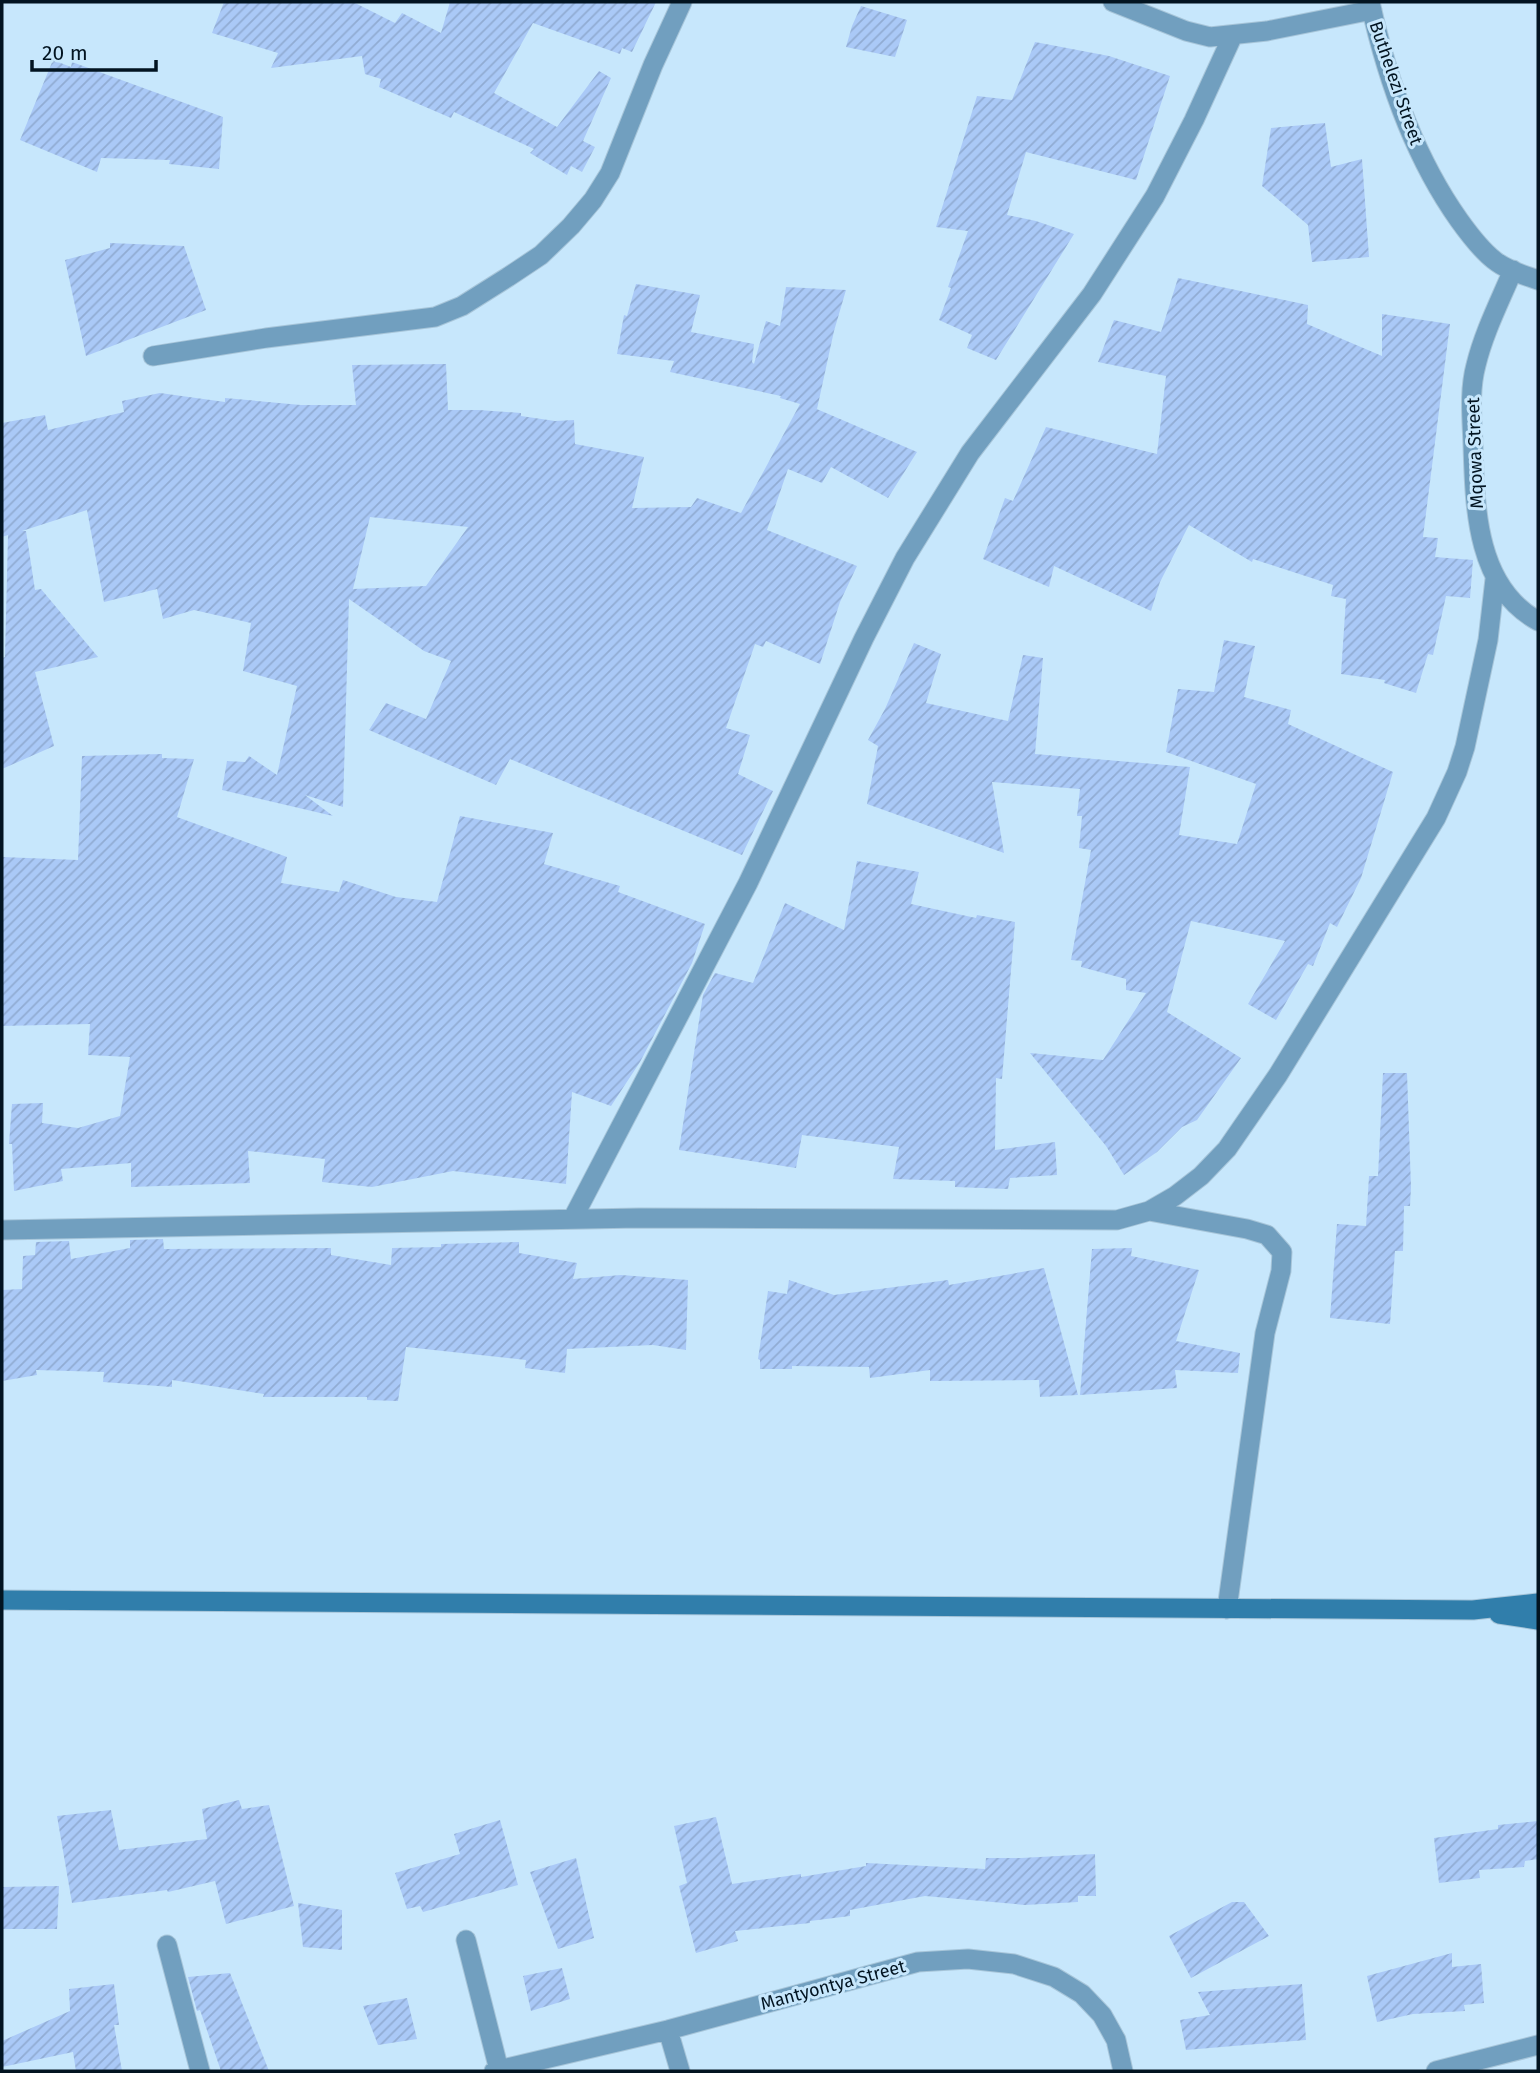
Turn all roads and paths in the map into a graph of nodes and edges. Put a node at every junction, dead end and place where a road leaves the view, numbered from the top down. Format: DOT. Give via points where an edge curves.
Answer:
graph roads {
  1 [pos="682,2"];
  2 [pos="1113,2"];
  3 [pos="1371,6"];
  4 [pos="1233,35"];
  5 [pos="1513,270"];
  6 [pos="1538,280"];
  7 [pos="153,356"];
  8 [pos="1495,579"];
  9 [pos="1538,621"];
  10 [pos="1149,1211"];
  11 [pos="573,1218"];
  12 [pos="2,1230"];
  13 [pos="2,1600"];
  14 [pos="1538,1603"];
  15 [pos="1227,1609"];
  16 [pos="1474,1610"];
  17 [pos="1538,1620"];
  18 [pos="467,1940"];
  19 [pos="167,1945"];
  20 [pos="668,2030"];
  21 [pos="1538,2045"];
  22 [pos="200,2071"];
  23 [pos="496,2071"];
  24 [pos="680,2071"];
  25 [pos="1123,2071"];
  26 [pos="1436,2071"];
  1 -- 7 [label="street" via="610,173 593,200 541,255 462,306 435,317"];
  2 -- 4 [label="street" via="1186,31 1210,37"];
  3 -- 4 [label="street"];
  3 -- 5 [label="street, Buthelezi Street" via="1410,135 1441,194 1472,239 1495,262"];
  4 -- 11 [label="street" via="1155,196 1092,294 970,453 905,558 748,883"];
  5 -- 6 [label="street, Buthelezi Street"];
  5 -- 8 [label="street, Mqowa Street" via="1485,336 1471,396 1474,491 1480,534"];
  8 -- 9 [label="street, Mqowa Street" via="1509,601"];
  8 -- 10 [label="street" via="1488,640 1465,747 1436,818 1278,1075 1227,1149 1201,1176"];
  10 -- 11 [label="street" via="1117,1220"];
  10 -- 15 [label="street" via="1267,1235 1282,1252 1265,1333"];
  11 -- 12 [label="street"];
  13 -- 15 [label="main road"];
  14 -- 16 [label="main road"];
  15 -- 16 [label="main road"];
  16 -- 17 [label="main road"];
  18 -- 23 [label="street"];
  19 -- 22 [label="street"];
  20 -- 23 [label="street, Mantyontya Street"];
  20 -- 24 [label="street"];
  20 -- 25 [label="street, Mantyontya Street" via="918,1962 968,1959 1014,1964 1054,1977 1082,1994 1102,2015 1116,2040"];
  21 -- 26 [label="street"];
}
